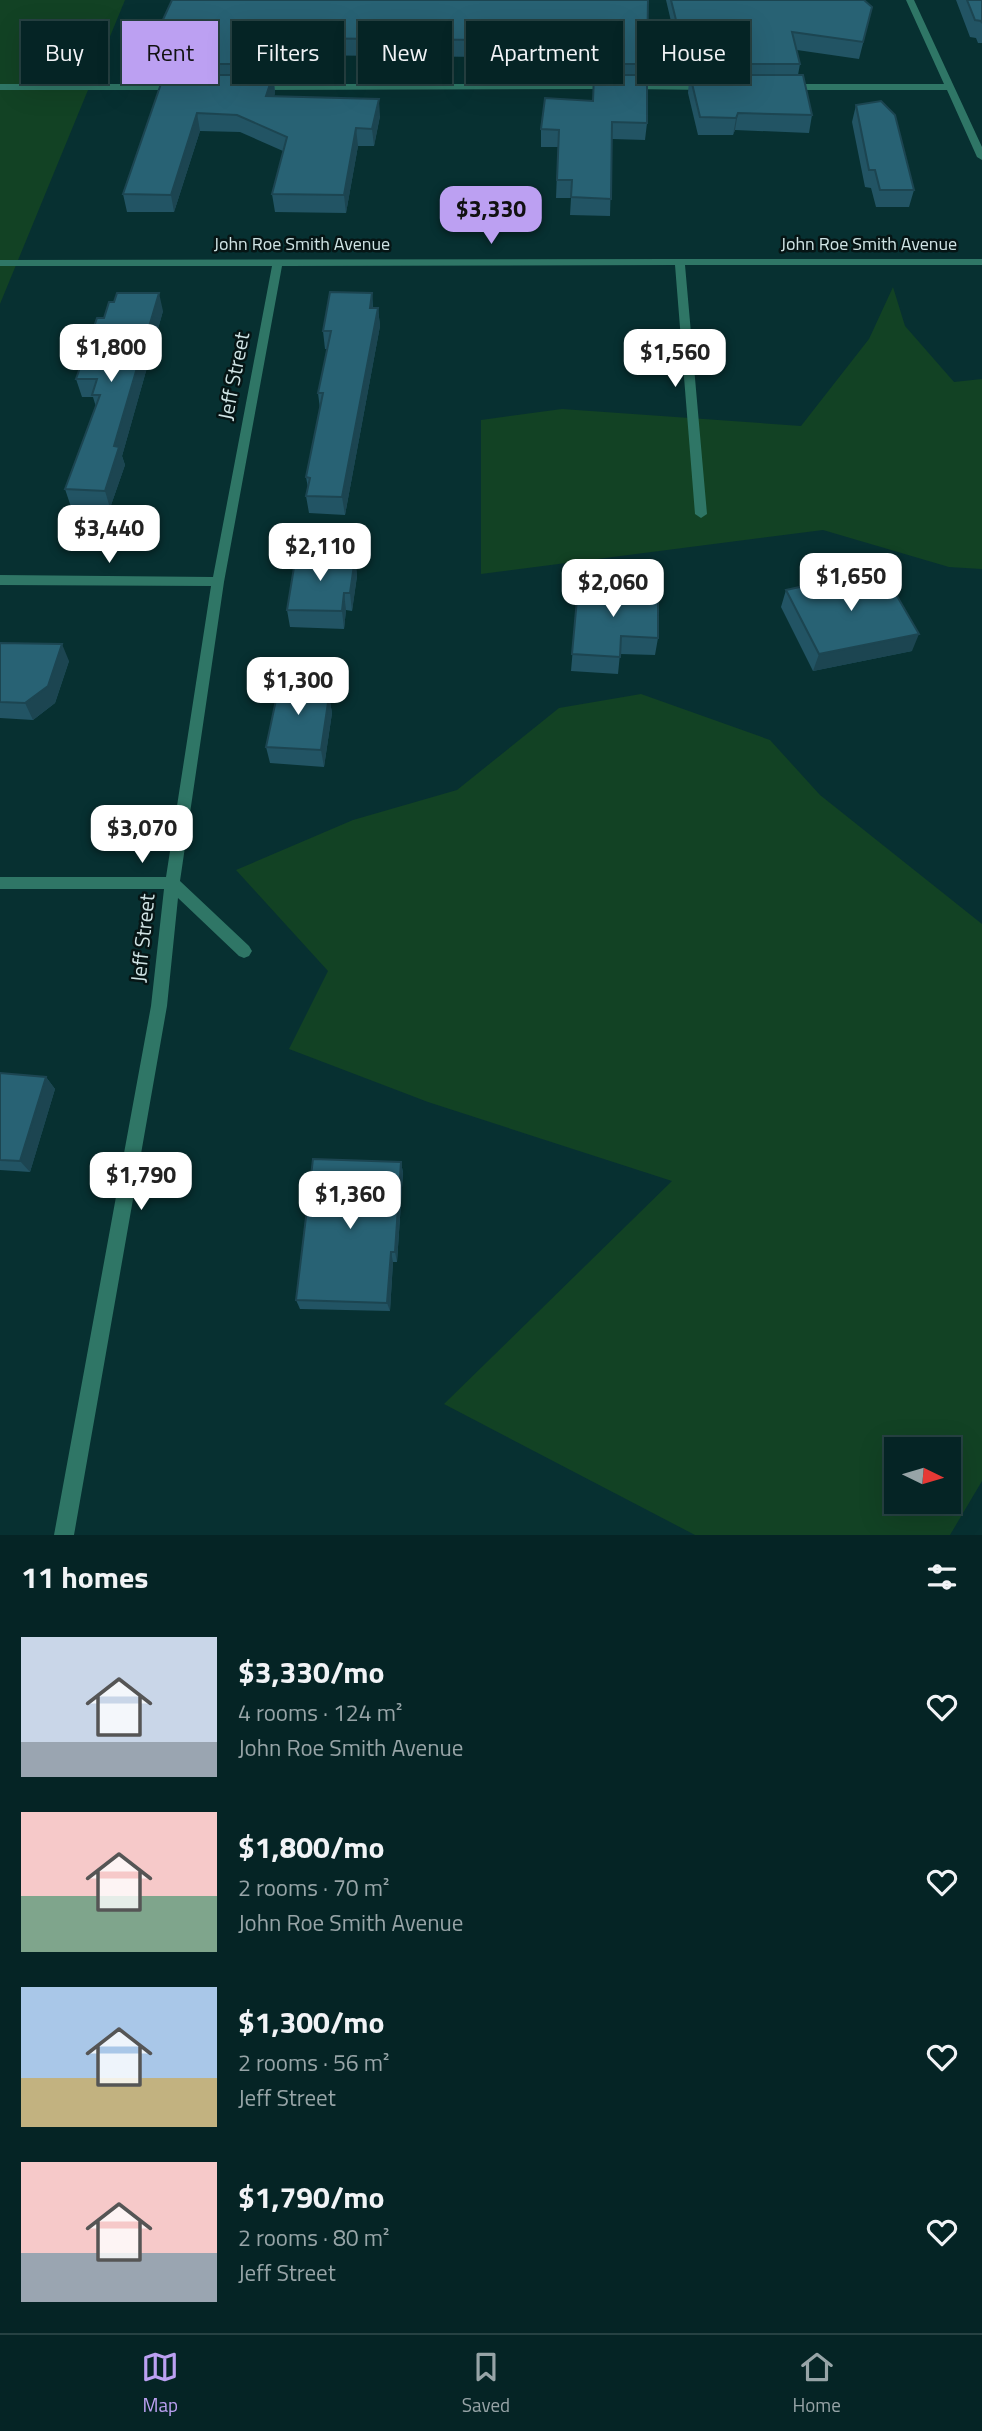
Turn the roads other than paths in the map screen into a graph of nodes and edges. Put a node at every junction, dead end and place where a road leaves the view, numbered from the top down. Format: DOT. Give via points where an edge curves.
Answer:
graph roads {
  1 [pos="910,0"];
  2 [pos="0,87"];
  3 [pos="184,87"];
  4 [pos="239,87"];
  5 [pos="713,87"];
  6 [pos="769,87"];
  7 [pos="951,87"];
  8 [pos="982,157"];
  9 [pos="680,261"];
  10 [pos="278,262"];
  11 [pos="982,262"];
  12 [pos="0,263"];
  13 [pos="701,514"];
  14 [pos="0,580"];
  15 [pos="218,582"];
  16 [pos="0,883"];
  17 [pos="172,883"];
  18 [pos="244,951"];
  19 [pos="64,1535"];
  1 -- 7 [label="street"];
  2 -- 3 [label="street"];
  4 -- 5 [label="street"];
  6 -- 7 [label="street"];
  7 -- 8 [label="street"];
  9 -- 10 [label="street, John Roe Smith Avenue"];
  9 -- 11 [label="street, John Roe Smith Avenue"];
  9 -- 13 [label="street"];
  10 -- 12 [label="street, John Roe Smith Avenue"];
  10 -- 15 [label="street, Jeff Street"];
  14 -- 15 [label="street"];
  15 -- 17 [label="street, Jeff Street"];
  16 -- 17 [label="street"];
  17 -- 18 [label="street"];
  17 -- 19 [label="street, Jeff Street" via="159,1006"];
}
